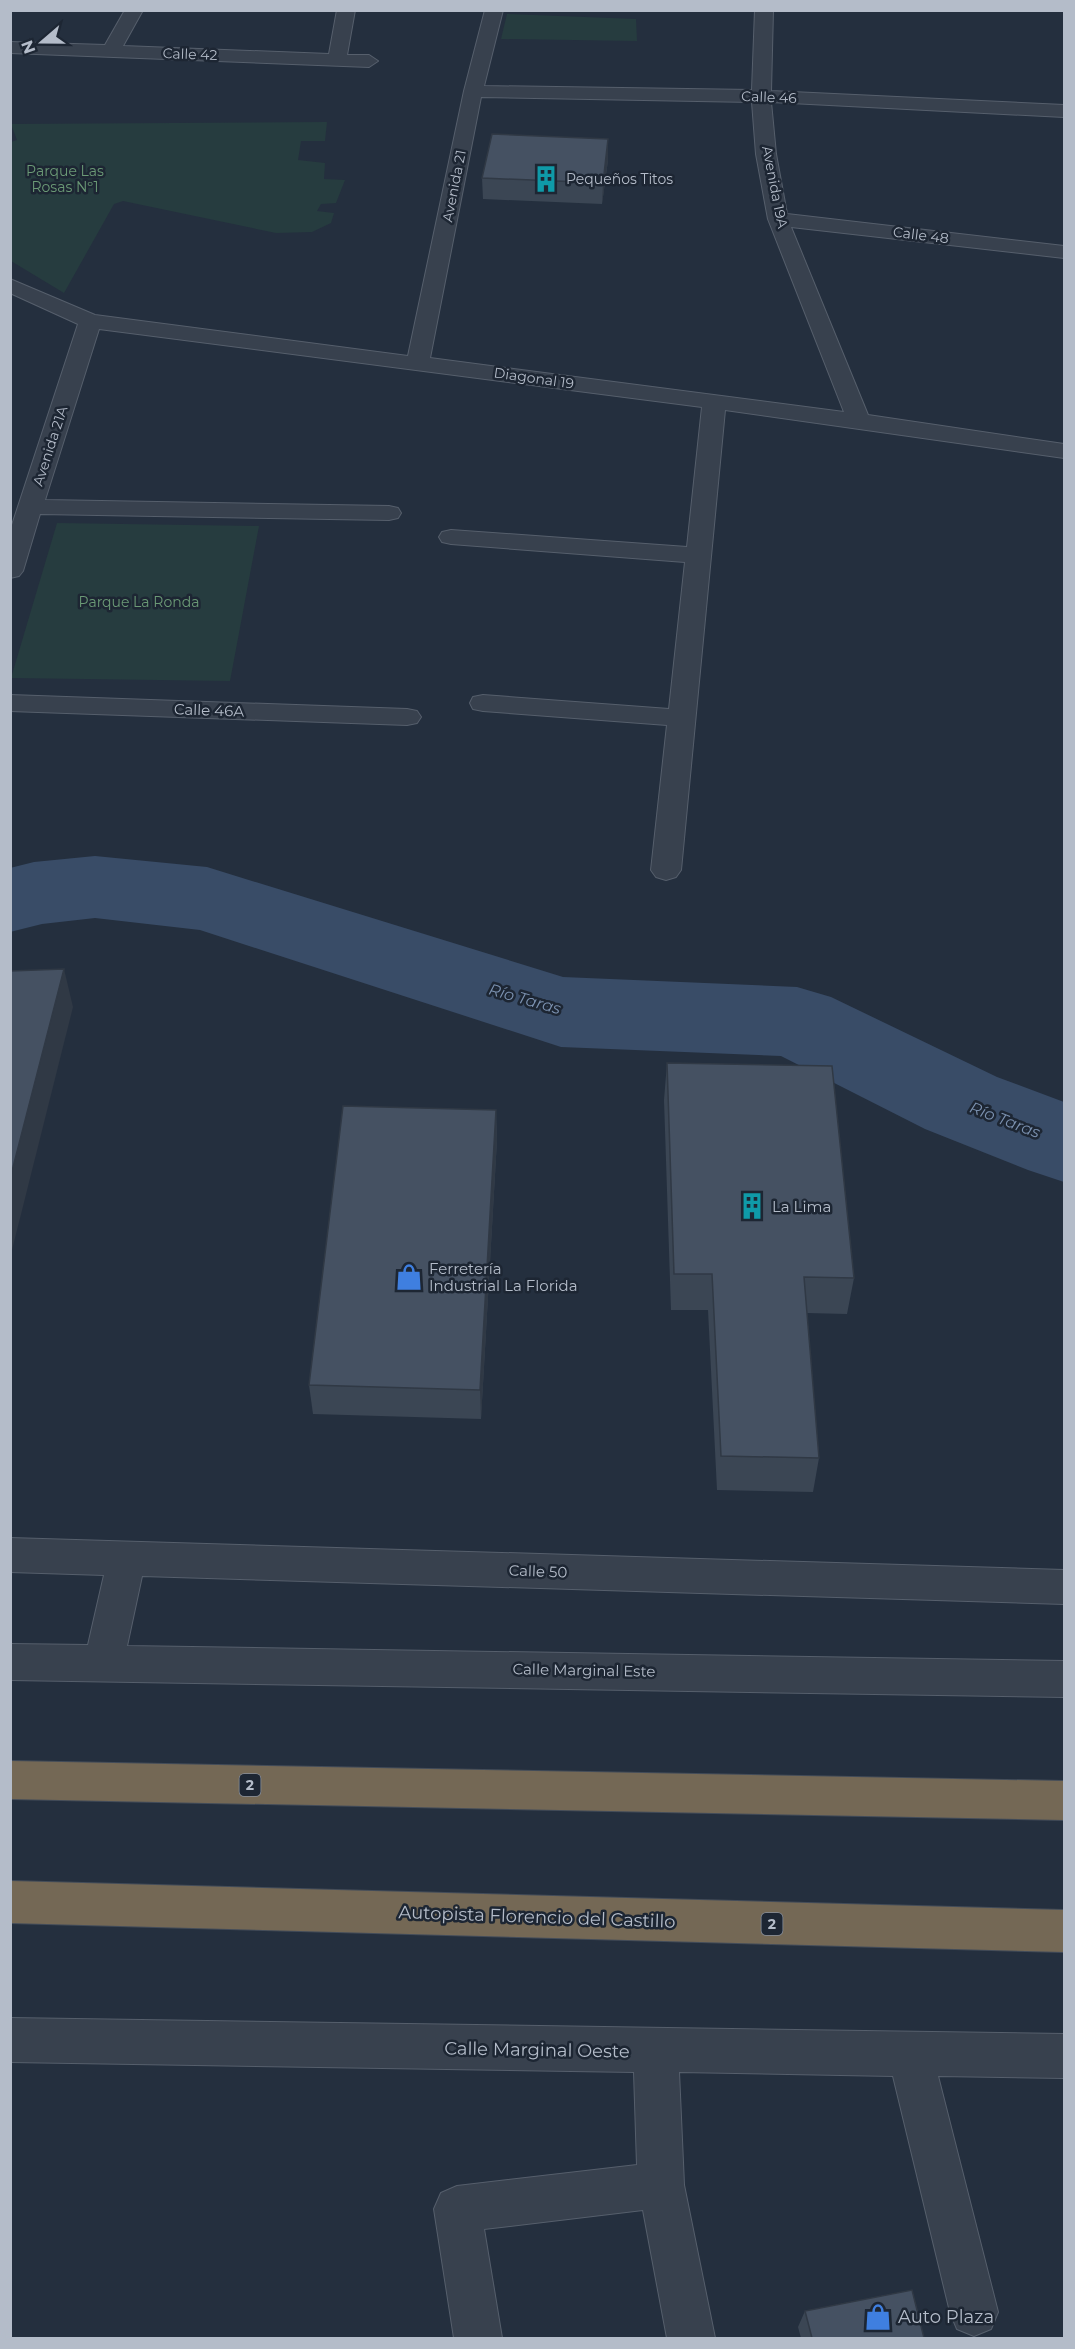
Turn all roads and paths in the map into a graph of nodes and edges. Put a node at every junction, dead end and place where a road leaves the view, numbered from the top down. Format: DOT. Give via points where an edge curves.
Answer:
graph roads {
  1 [pos="134,10"];
  2 [pos="346,10"];
  3 [pos="494,10"];
  4 [pos="764,10"];
  5 [pos="10,47"];
  6 [pos="111,51"];
  7 [pos="337,59"];
  8 [pos="369,60"];
  9 [pos="472,91"];
  10 [pos="761,96"];
  11 [pos="1065,111"];
  12 [pos="778,219"];
  13 [pos="1065,252"];
  14 [pos="10,285"];
  15 [pos="90,321"];
  16 [pos="418,363"];
  17 [pos="714,403"];
  18 [pos="859,420"];
  19 [pos="1065,451"];
  20 [pos="31,507"];
  21 [pos="389,513"];
  22 [pos="452,537"];
  23 [pos="700,556"];
  24 [pos="10,571"];
  25 [pos="10,703"];
  26 [pos="483,703"];
  27 [pos="407,717"];
  28 [pos="681,718"];
  29 [pos="666,870"];
  30 [pos="10,1555"];
  31 [pos="126,1558"];
  32 [pos="1065,1587"];
  33 [pos="10,1662"];
  34 [pos="104,1663"];
  35 [pos="1065,1679"];
  36 [pos="10,1780"];
  37 [pos="1065,1801"];
  38 [pos="10,1902"];
  39 [pos="1065,1931"];
  40 [pos="10,2040"];
  41 [pos="656,2052"];
  42 [pos="910,2054"];
  43 [pos="1065,2056"];
  44 [pos="661,2185"];
  45 [pos="974,2312"];
  46 [pos="478,2338"];
  47 [pos="691,2338"];
  1 -- 6 [label="street"];
  2 -- 7 [label="street"];
  3 -- 9 [label="street, Avenida 21"];
  4 -- 10 [label="street, Avenida 19A"];
  5 -- 6 [label="street, Calle 42"];
  6 -- 7 [label="street, Calle 42"];
  7 -- 8 [label="street, Calle 42"];
  9 -- 10 [label="street, Calle 46"];
  9 -- 16 [label="street, Avenida 21"];
  10 -- 11 [label="street, Calle 46"];
  10 -- 12 [label="street, Avenida 19A"];
  12 -- 13 [label="street, Calle 48"];
  12 -- 18 [label="street, Avenida 19A"];
  14 -- 15 [label="street, Diagonal 19"];
  15 -- 16 [label="street, Diagonal 19"];
  15 -- 20 [label="street, Avenida 21A"];
  16 -- 17 [label="street, Diagonal 19"];
  17 -- 18 [label="street, Diagonal 19"];
  17 -- 23 [label="street"];
  18 -- 19 [label="street, Diagonal 19"];
  20 -- 21 [label="street"];
  20 -- 24 [label="street, Avenida 21A"];
  22 -- 23 [label="street"];
  23 -- 28 [label="street"];
  25 -- 27 [label="street, Calle 46A"];
  26 -- 28 [label="street"];
  28 -- 29 [label="street"];
  30 -- 31 [label="street, Calle 50"];
  31 -- 32 [label="street, Calle 50"];
  31 -- 34 [label="street"];
  33 -- 34 [label="street"];
  34 -- 35 [label="street, Calle Marginal Este"];
  36 -- 37 [label="highway, 2"];
  38 -- 39 [label="highway, Autopista Florencio del Castillo / 2"];
  40 -- 41 [label="street, Calle Marginal Oeste"];
  41 -- 42 [label="street, Calle Marginal Oeste"];
  41 -- 44 [label="street"];
  42 -- 43 [label="street, Calle Marginal Oeste"];
  42 -- 45 [label="street"];
  44 -- 46 [label="street" via="458,2209"];
  44 -- 47 [label="street"];
}
